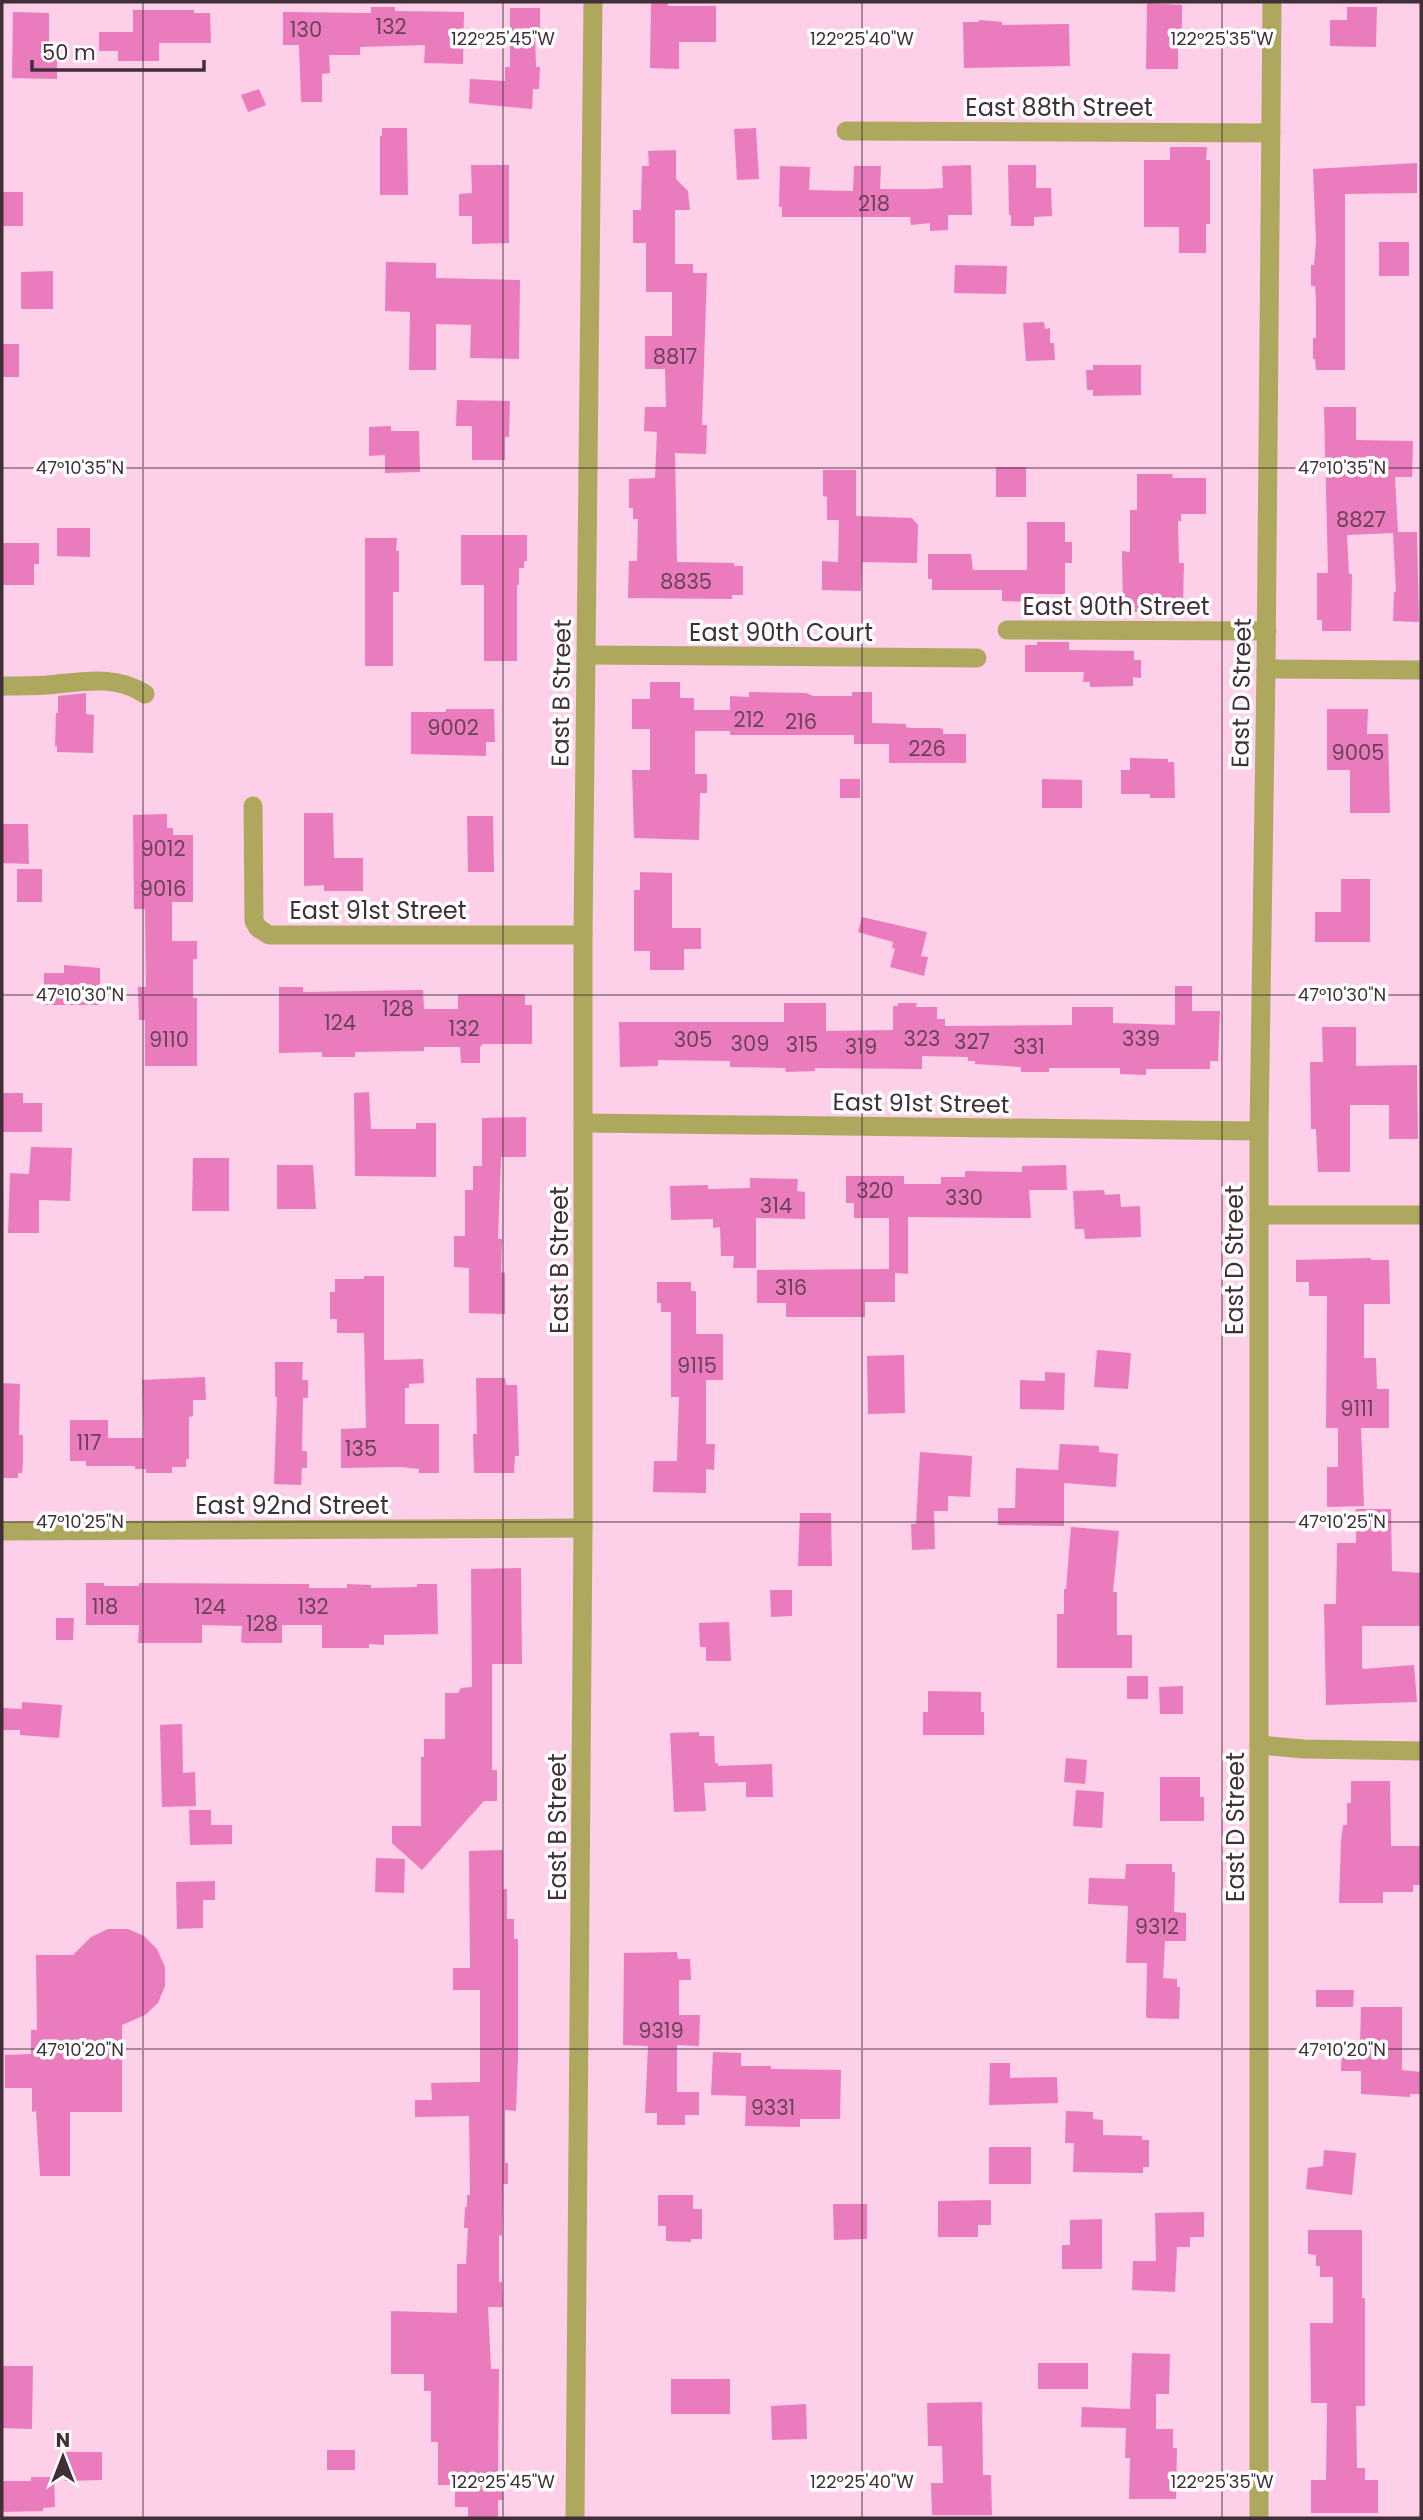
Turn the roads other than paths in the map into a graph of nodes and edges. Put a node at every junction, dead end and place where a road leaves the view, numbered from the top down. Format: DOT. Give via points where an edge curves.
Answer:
graph roads {
  1 [pos="593,2"];
  2 [pos="1272,2"];
  3 [pos="846,131"];
  4 [pos="1271,133"];
  5 [pos="1007,630"];
  6 [pos="1267,631"];
  7 [pos="586,655"];
  8 [pos="977,658"];
  9 [pos="1266,669"];
  10 [pos="1421,670"];
  11 [pos="2,686"];
  12 [pos="145,694"];
  13 [pos="253,806"];
  14 [pos="583,935"];
  15 [pos="583,1123"];
  16 [pos="1259,1131"];
  17 [pos="1421,1214"];
  18 [pos="1259,1215"];
  19 [pos="583,1528"];
  20 [pos="2,1531"];
  21 [pos="1259,1745"];
  22 [pos="1421,1751"];
  23 [pos="575,2518"];
  24 [pos="1259,2518"];
  1 -- 7 [label="street, East B Street"];
  2 -- 4 [label="street, East D Street"];
  3 -- 4 [label="street, East 88th Street"];
  4 -- 6 [label="street, East D Street"];
  5 -- 6 [label="street, East 90th Street"];
  6 -- 9 [label="street, East D Street"];
  7 -- 8 [label="street, East 90th Court"];
  7 -- 14 [label="street, East B Street"];
  9 -- 10 [label="street"];
  9 -- 16 [label="street, East D Street"];
  11 -- 12 [label="street" via="112,682"];
  13 -- 14 [label="street, East 91st Street" via="254,921 269,935"];
  14 -- 15 [label="street, East B Street"];
  15 -- 16 [label="street, East 91st Street"];
  15 -- 19 [label="street, East B Street"];
  16 -- 18 [label="street, East D Street"];
  17 -- 18 [label="street"];
  18 -- 21 [label="street, East D Street"];
  19 -- 20 [label="street, East 92nd Street"];
  19 -- 23 [label="street, East B Street"];
  21 -- 22 [label="street"];
  21 -- 24 [label="street, East D Street"];
}
